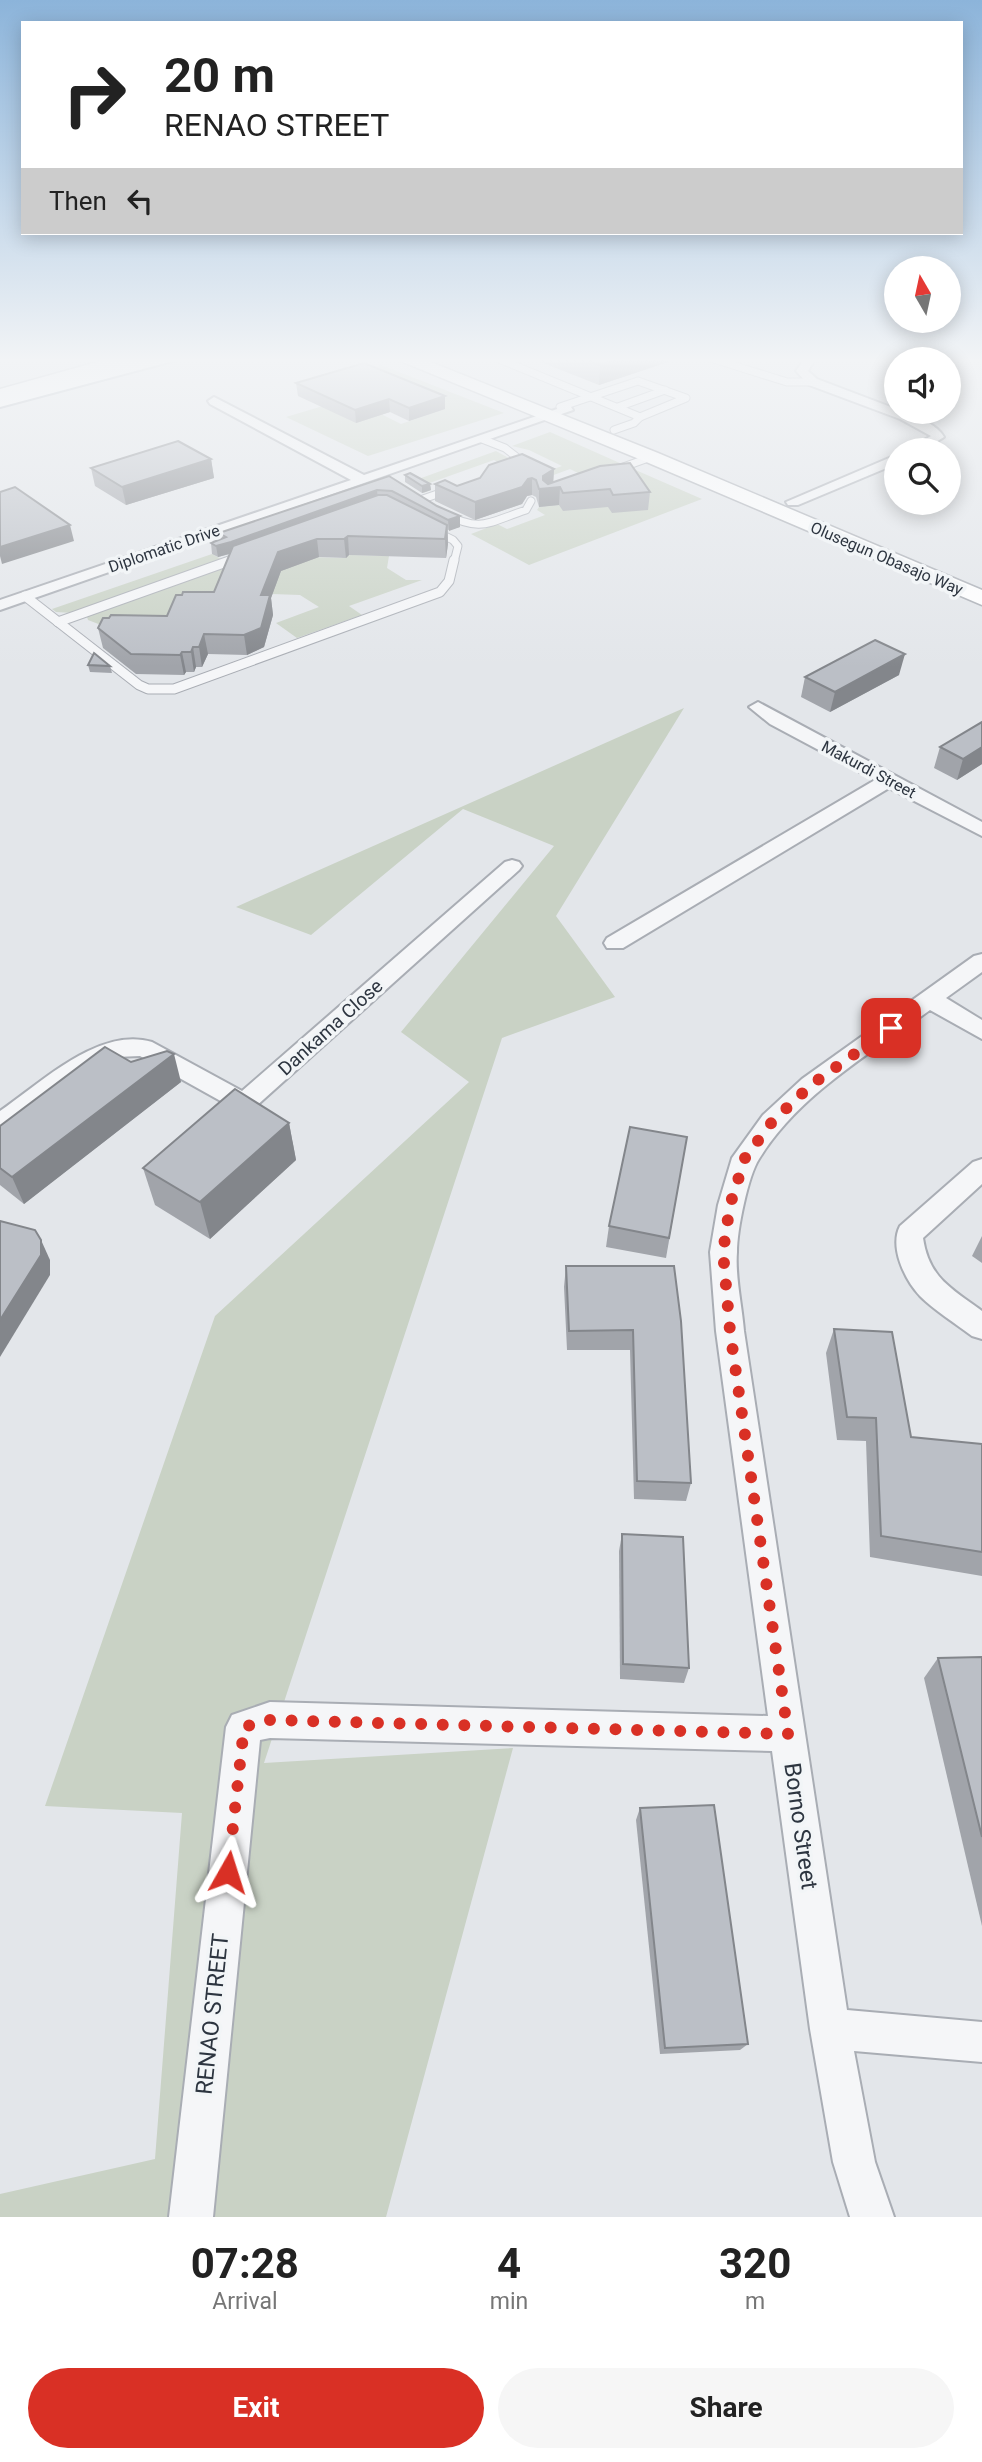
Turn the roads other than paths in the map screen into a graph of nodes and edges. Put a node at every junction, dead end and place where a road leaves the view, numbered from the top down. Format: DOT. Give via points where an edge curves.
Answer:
graph roads {
  1 [pos="325,460"];
  2 [pos="426,460"];
  3 [pos="521,460"];
  4 [pos="641,460"];
  5 [pos="663,460"];
  6 [pos="678,460"];
  7 [pos="884,464"];
  8 [pos="509,470"];
  9 [pos="702,472"];
  10 [pos="604,474"];
  11 [pos="362,480"];
  12 [pos="458,487"];
  13 [pos="412,492"];
  14 [pos="420,500"];
  15 [pos="531,501"];
  16 [pos="793,502"];
  17 [pos="422,524"];
  18 [pos="250,553"];
  19 [pos="982,580"];
  20 [pos="25,597"];
  21 [pos="982,598"];
  22 [pos="0,605"];
  23 [pos="58,622"];
  24 [pos="758,707"];
  25 [pos="890,779"];
  26 [pos="982,830"];
  27 [pos="512,866"];
  28 [pos="615,943"];
  29 [pos="982,961"];
  30 [pos="930,999"];
  31 [pos="982,1031"];
  32 [pos="0,1124"];
  33 [pos="982,1169"];
  34 [pos="982,1327"];
  35 [pos="788,1734"];
  36 [pos="830,2029"];
  37 [pos="982,2042"];
  38 [pos="191,2217"];
  39 [pos="872,2217"];
  1 -- 11 [label="street"];
  2 -- 11 [label="street, Diplomatic Drive"];
  3 -- 8 [label="lane"];
  4 -- 10 [label="lane"];
  5 -- 9 [label="main road, Olusegun Obasajo Way"];
  6 -- 9 [label="main road, Olusegun Obasajo Way"];
  7 -- 16 [label="street"];
  9 -- 16 [label="main road, Olusegun Obasajo Way"];
  9 -- 21 [label="main road, Olusegun Obasajo Way"];
  11 -- 20 [label="street, Diplomatic Drive"];
  12 -- 14 [label="lane"];
  13 -- 14 [label="lane"];
  14 -- 15 [label="lane" via="471,526 526,510"];
  16 -- 19 [label="main road, Olusegun Obasajo Way"];
  17 -- 23 [label="lane" via="458,546 449,582 440,592 186,687 148,690"];
  18 -- 23 [label="lane"];
  20 -- 22 [label="street, Diplomatic Drive"];
  20 -- 23 [label="lane"];
  24 -- 25 [label="street, Makurdi Street"];
  25 -- 26 [label="street, Makurdi Street"];
  25 -- 28 [label="street"];
  27 -- 32 [label="street, Dankama Close" via="244,1102 144,1048 130,1047 98,1055"];
  29 -- 30 [label="street, Borno Street"];
  30 -- 31 [label="street"];
  30 -- 35 [label="street, Borno Street" via="811,1085 772,1122 745,1158 730,1205 723,1252 730,1331"];
  33 -- 34 [label="street" via="909,1234 913,1261 929,1287"];
  35 -- 36 [label="street, Borno Street"];
  35 -- 38 [label="street, RENAO STREET" via="270,1720 244,1727"];
  36 -- 37 [label="street"];
  36 -- 39 [label="street, Borno Street" via="854,2162"];
}
